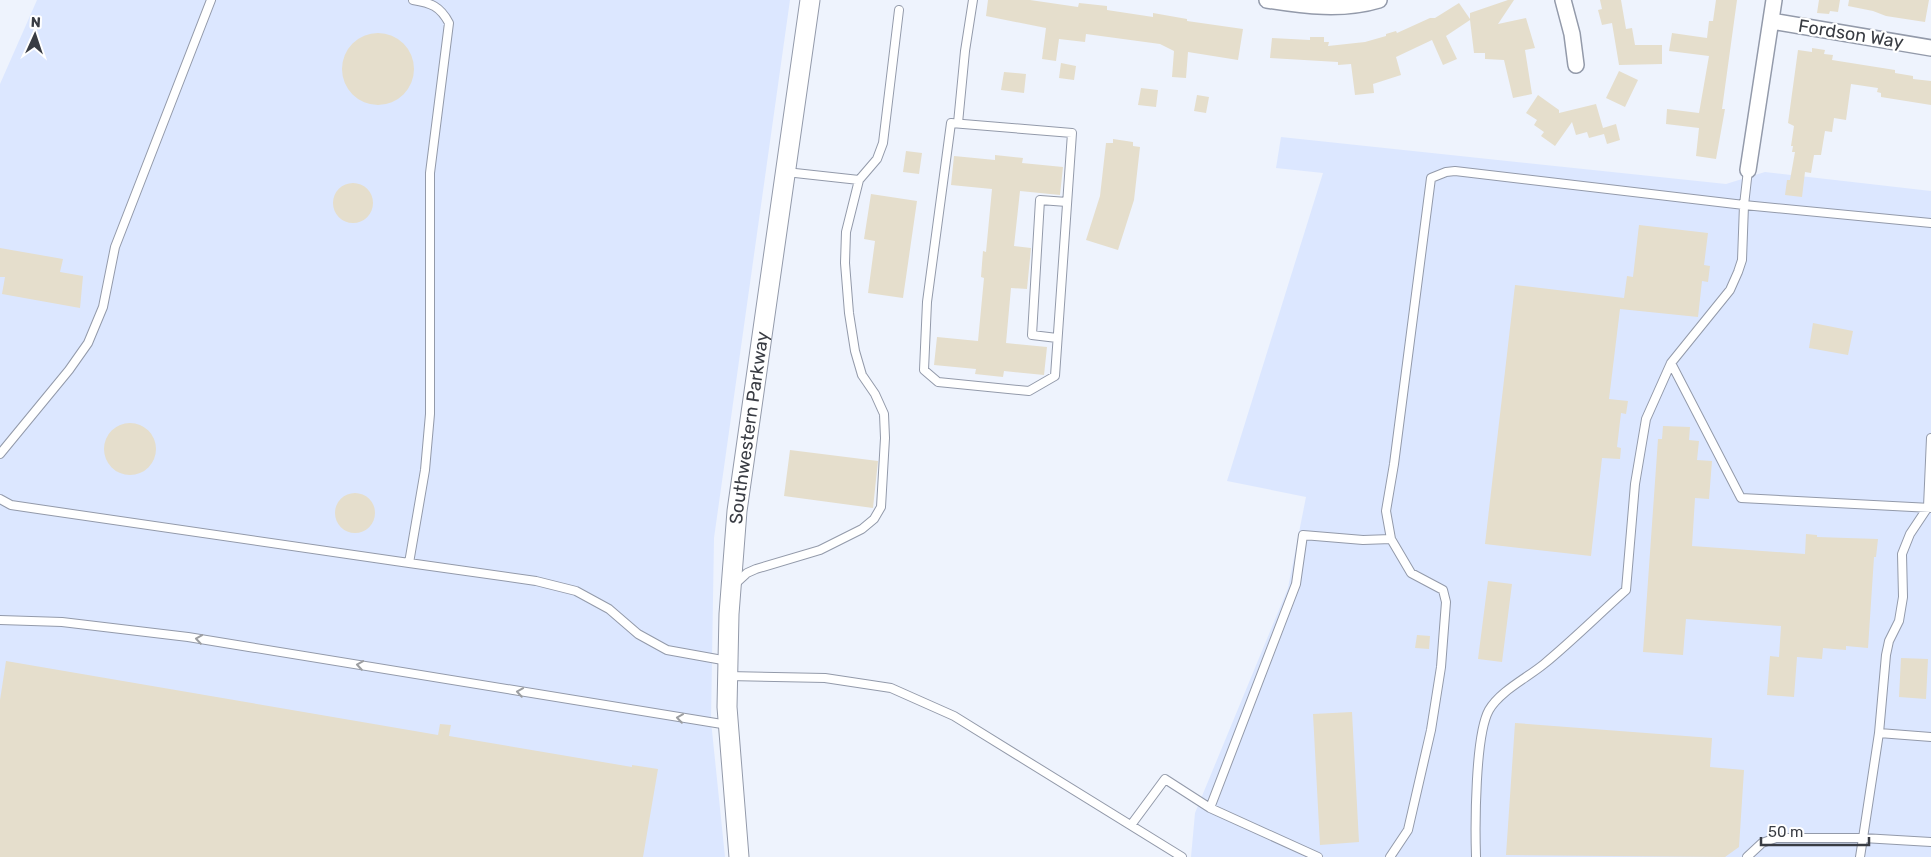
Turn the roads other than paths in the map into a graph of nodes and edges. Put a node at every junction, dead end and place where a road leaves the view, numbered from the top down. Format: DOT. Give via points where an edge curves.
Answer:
graph roads {
  1 [pos="211,0"];
  2 [pos="413,0"];
  3 [pos="810,0"];
  4 [pos="973,0"];
  5 [pos="1272,0"];
  6 [pos="1379,0"];
  7 [pos="1563,0"];
  8 [pos="1774,0"];
  9 [pos="899,10"];
  10 [pos="1771,21"];
  11 [pos="1931,48"];
  12 [pos="1576,65"];
  13 [pos="958,123"];
  14 [pos="1748,170"];
  15 [pos="784,172"];
  16 [pos="859,180"];
  17 [pos="1067,202"];
  18 [pos="1744,204"];
  19 [pos="1931,223"];
  20 [pos="1057,338"];
  21 [pos="1671,363"];
  22 [pos="1931,438"];
  23 [pos="0,454"];
  24 [pos="0,499"];
  25 [pos="1930,507"];
  26 [pos="1391,539"];
  27 [pos="409,563"];
  28 [pos="731,587"];
  29 [pos="0,620"];
  30 [pos="728,669"];
  31 [pos="728,725"];
  32 [pos="1880,733"];
  33 [pos="1931,738"];
  34 [pos="1210,808"];
  35 [pos="1131,825"];
  36 [pos="1863,838"];
  37 [pos="1931,842"];
  38 [pos="739,857"];
  39 [pos="1182,857"];
  40 [pos="1318,857"];
  41 [pos="1390,857"];
  42 [pos="1476,857"];
  43 [pos="1747,857"];
  44 [pos="1860,857"];
  1 -- 23 [label="lane" via="115,247 103,307 88,342"];
  2 -- 27 [label="lane" via="432,4 442,11 449,23 430,173 430,414 425,470"];
  3 -- 15 [label="street, Southwestern Parkway"];
  4 -- 13 [label="lane"];
  5 -- 6 [label="street" via="1329,7"];
  7 -- 12 [label="street"];
  8 -- 10 [label="street"];
  9 -- 16 [label="lane" via="883,143 877,159"];
  10 -- 11 [label="street, Fordson Way"];
  10 -- 14 [label="street"];
  13 -- 17 [label="lane" via="1072,133"];
  13 -- 20 [label="lane" via="950,123 927,302 924,370 938,382 1030,391 1055,376"];
  14 -- 18 [label="lane"];
  15 -- 16 [label="lane"];
  15 -- 28 [label="street, Southwestern Parkway" via="736,511"];
  16 -- 28 [label="lane" via="846,232 845,263 854,351 862,375 884,414 886,438 880,507 874,519 862,529 820,550 756,569"];
  17 -- 20 [label="lane"];
  17 -- 20 [label="lane" via="1040,200 1032,336"];
  18 -- 19 [label="lane"];
  18 -- 21 [label="lane" via="1742,260 1736,278 1730,290"];
  18 -- 26 [label="lane" via="1473,173 1446,172 1430,178 1386,511"];
  21 -- 25 [label="lane" via="1741,498"];
  21 -- 42 [label="lane" via="1646,419 1635,484 1626,590 1544,665 1489,709 1480,753"];
  22 -- 25 [label="lane"];
  24 -- 27 [label="lane" via="11,505"];
  25 -- 32 [label="lane" via="1910,534 1902,554 1903,598 1899,622 1886,655"];
  26 -- 34 [label="lane" via="1303,535 1296,584"];
  26 -- 41 [label="lane" via="1411,573 1443,590 1446,602 1441,667 1429,739 1408,830"];
  27 -- 30 [label="lane" via="536,581 576,591 609,609 638,634 667,650"];
  28 -- 30 [label="street, Southwestern Parkway"];
  31 -- 29 [label="lane, one-way" via="188,637 62,622"];
  30 -- 31 [label="street, Southwestern Parkway"];
  30 -- 35 [label="lane" via="891,688 954,716"];
  31 -- 38 [label="street, Southwestern Parkway"];
  32 -- 33 [label="lane"];
  32 -- 36 [label="lane"];
  34 -- 35 [label="lane" via="1165,779"];
  34 -- 40 [label="lane"];
  35 -- 39 [label="lane"];
  36 -- 37 [label="lane"];
  36 -- 43 [label="lane" via="1776,838 1762,843"];
  36 -- 44 [label="lane"];
}
